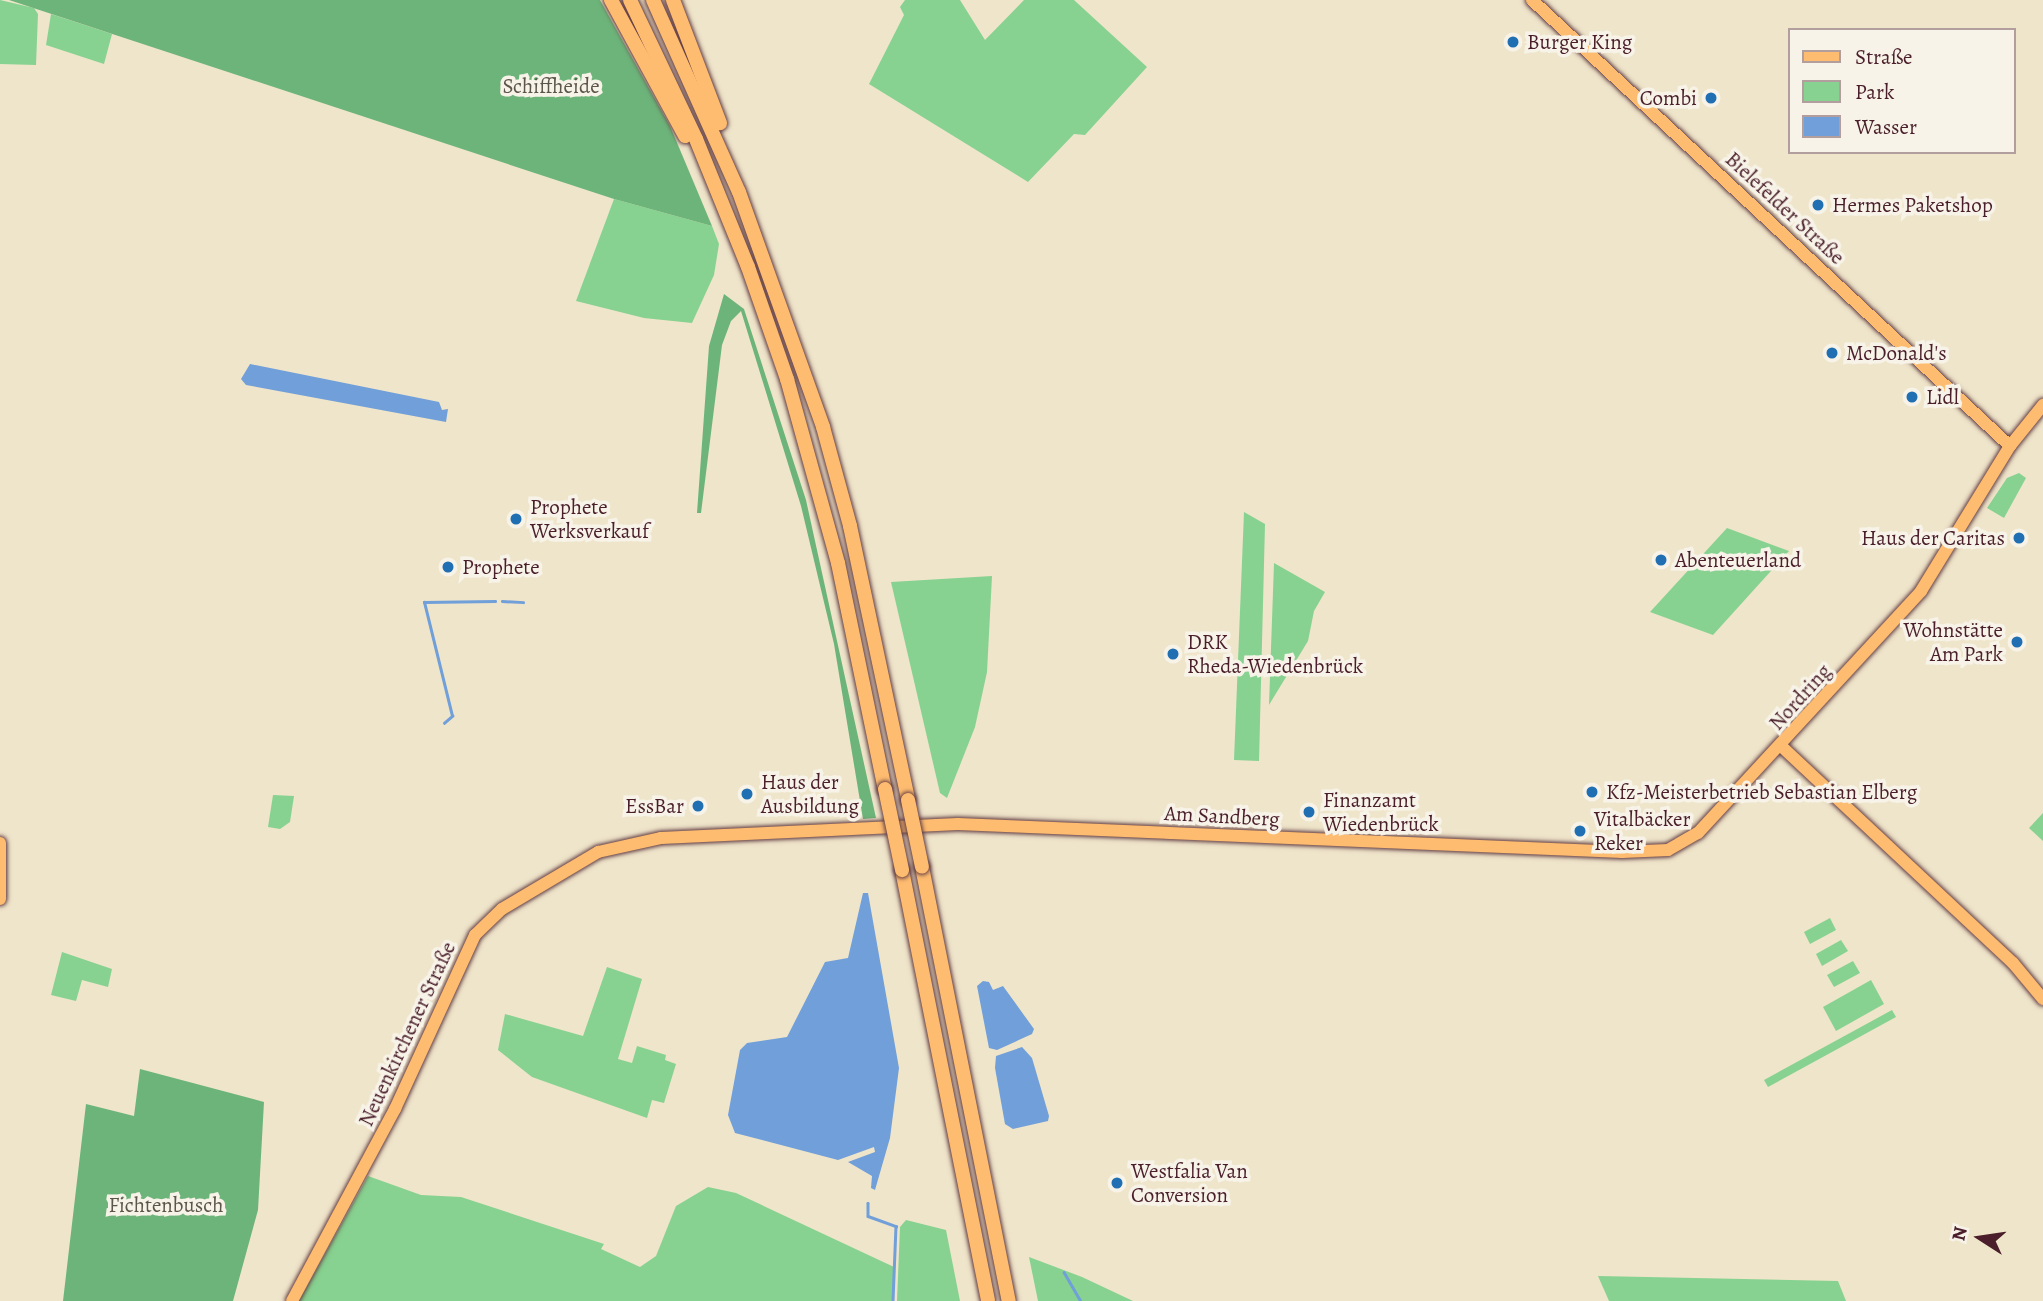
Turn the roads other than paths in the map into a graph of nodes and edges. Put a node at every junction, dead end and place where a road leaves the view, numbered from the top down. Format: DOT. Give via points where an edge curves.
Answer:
graph roads {
  1 [pos="611,0"];
  2 [pos="630,0"];
  3 [pos="653,0"];
  4 [pos="673,0"];
  5 [pos="1532,0"];
  6 [pos="710,175"];
  7 [pos="739,192"];
  8 [pos="2043,405"];
  9 [pos="2010,446"];
  10 [pos="1780,745"];
  11 [pos="662,838"];
  12 [pos="0,843"];
  13 [pos="0,899"];
  14 [pos="2043,999"];
  15 [pos="292,1301"];
  16 [pos="988,1301"];
  17 [pos="1009,1301"];
  1 -- 6 [label="highway"];
  2 -- 6 [label="highway"];
  3 -- 7 [label="highway"];
  4 -- 7 [label="highway" via="726,140"];
  5 -- 9 [label="main road, Bielefelder Straße"];
  6 -- 16 [label="highway, bridge" via="764,312 815,473 856,641"];
  7 -- 17 [label="highway, bridge" via="823,427 856,553"];
  8 -- 9 [label="main road, Nordring"];
  9 -- 10 [label="main road, Nordring" via="1926,584"];
  10 -- 11 [label="main road, Am Sandberg" via="1698,833 1653,853 958,824"];
  10 -- 14 [label="main road, Nordring" via="2013,963"];
  11 -- 15 [label="main road, Neuenkirchener Straße" via="598,852 502,909 475,935 394,1109"];
  12 -- 13 [label="main road"];
}
